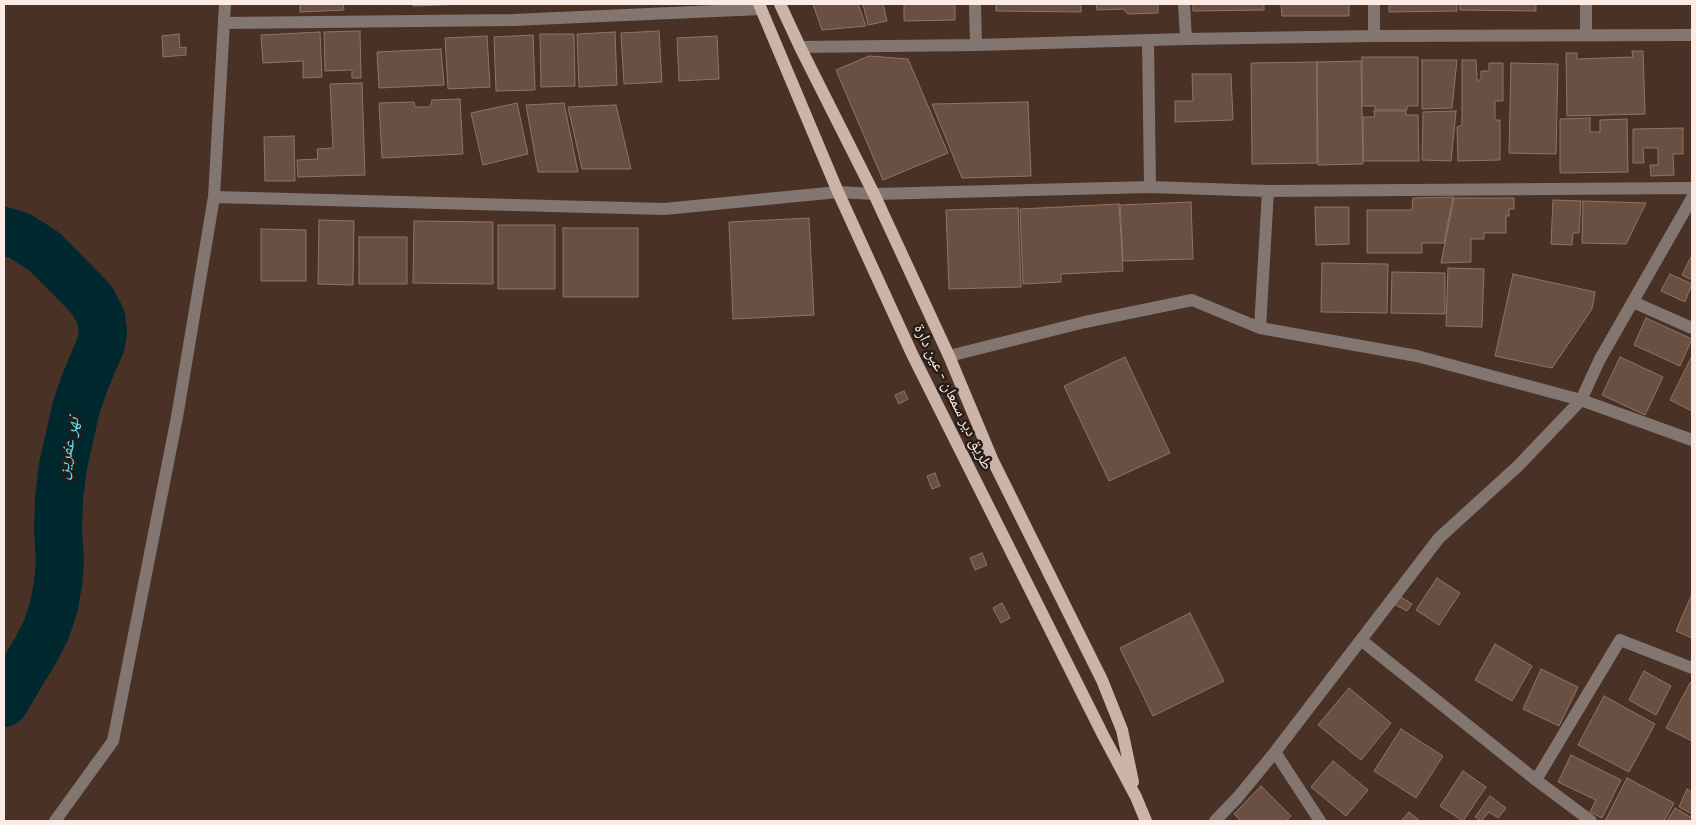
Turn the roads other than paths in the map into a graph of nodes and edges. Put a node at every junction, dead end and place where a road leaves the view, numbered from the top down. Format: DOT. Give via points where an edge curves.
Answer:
graph roads {
  1 [pos="225,4"];
  2 [pos="780,4"];
  3 [pos="975,4"];
  4 [pos="1184,4"];
  5 [pos="1374,4"];
  6 [pos="1586,4"];
  7 [pos="760,6"];
  8 [pos="224,23"];
  9 [pos="1586,35"];
  10 [pos="1692,35"];
  11 [pos="1374,36"];
  12 [pos="1186,39"];
  13 [pos="1148,41"];
  14 [pos="976,46"];
  15 [pos="800,47"];
  16 [pos="1150,187"];
  17 [pos="1692,188"];
  18 [pos="1268,191"];
  19 [pos="838,192"];
  20 [pos="874,194"];
  21 [pos="214,197"];
  22 [pos="1692,198"];
  23 [pos="1687,220"];
  24 [pos="1634,302"];
  25 [pos="1260,328"];
  26 [pos="1692,328"];
  27 [pos="949,356"];
  28 [pos="1581,400"];
  29 [pos="1692,440"];
  30 [pos="1361,640"];
  31 [pos="1692,668"];
  32 [pos="1275,752"];
  33 [pos="1536,780"];
  34 [pos="1136,797"];
  35 [pos="56,821"];
  36 [pos="1146,821"];
  37 [pos="1214,821"];
  38 [pos="1320,821"];
  39 [pos="1591,821"];
  1 -- 8 [label="street"];
  2 -- 15 [label="main road, طريق دير سمعان - عين دارة"];
  3 -- 14 [label="street"];
  4 -- 12 [label="street"];
  5 -- 11 [label="street"];
  6 -- 9 [label="street"];
  7 -- 8 [label="street" via="513,20"];
  7 -- 19 [label="main road, طريق دير سمعان - عين دارة"];
  8 -- 21 [label="street"];
  9 -- 10 [label="street"];
  9 -- 11 [label="street"];
  11 -- 12 [label="street"];
  12 -- 13 [label="street"];
  13 -- 14 [label="street"];
  13 -- 16 [label="street"];
  14 -- 15 [label="street"];
  15 -- 20 [label="main road, طريق دير سمعان - عين دارة"];
  16 -- 18 [label="street"];
  16 -- 20 [label="street"];
  17 -- 18 [label="street"];
  18 -- 25 [label="street"];
  19 -- 20 [label="street"];
  19 -- 21 [label="street" via="664,208"];
  19 -- 34 [label="main road, طريق دير سمعان - عين دارة" via="912,354"];
  20 -- 27 [label="main road, طريق دير سمعان - عين دارة"];
  21 -- 35 [label="street" via="178,417 113,741"];
  22 -- 23 [label="street"];
  23 -- 24 [label="street"];
  24 -- 26 [label="street"];
  24 -- 28 [label="street" via="1600,359"];
  25 -- 27 [label="street" via="1192,300 1085,322"];
  25 -- 28 [label="street" via="1417,356"];
  27 -- 34 [label="main road, طريق دير سمعان - عين دارة" via="993,461 1102,680 1122,730"];
  28 -- 29 [label="street"];
  28 -- 30 [label="street" via="1518,466 1439,538"];
  30 -- 32 [label="street"];
  30 -- 33 [label="street"];
  31 -- 33 [label="street" via="1620,640"];
  32 -- 37 [label="street"];
  32 -- 38 [label="street"];
  33 -- 39 [label="street"];
  34 -- 36 [label="main road, طريق دير سمعان - عين دارة"];
}
